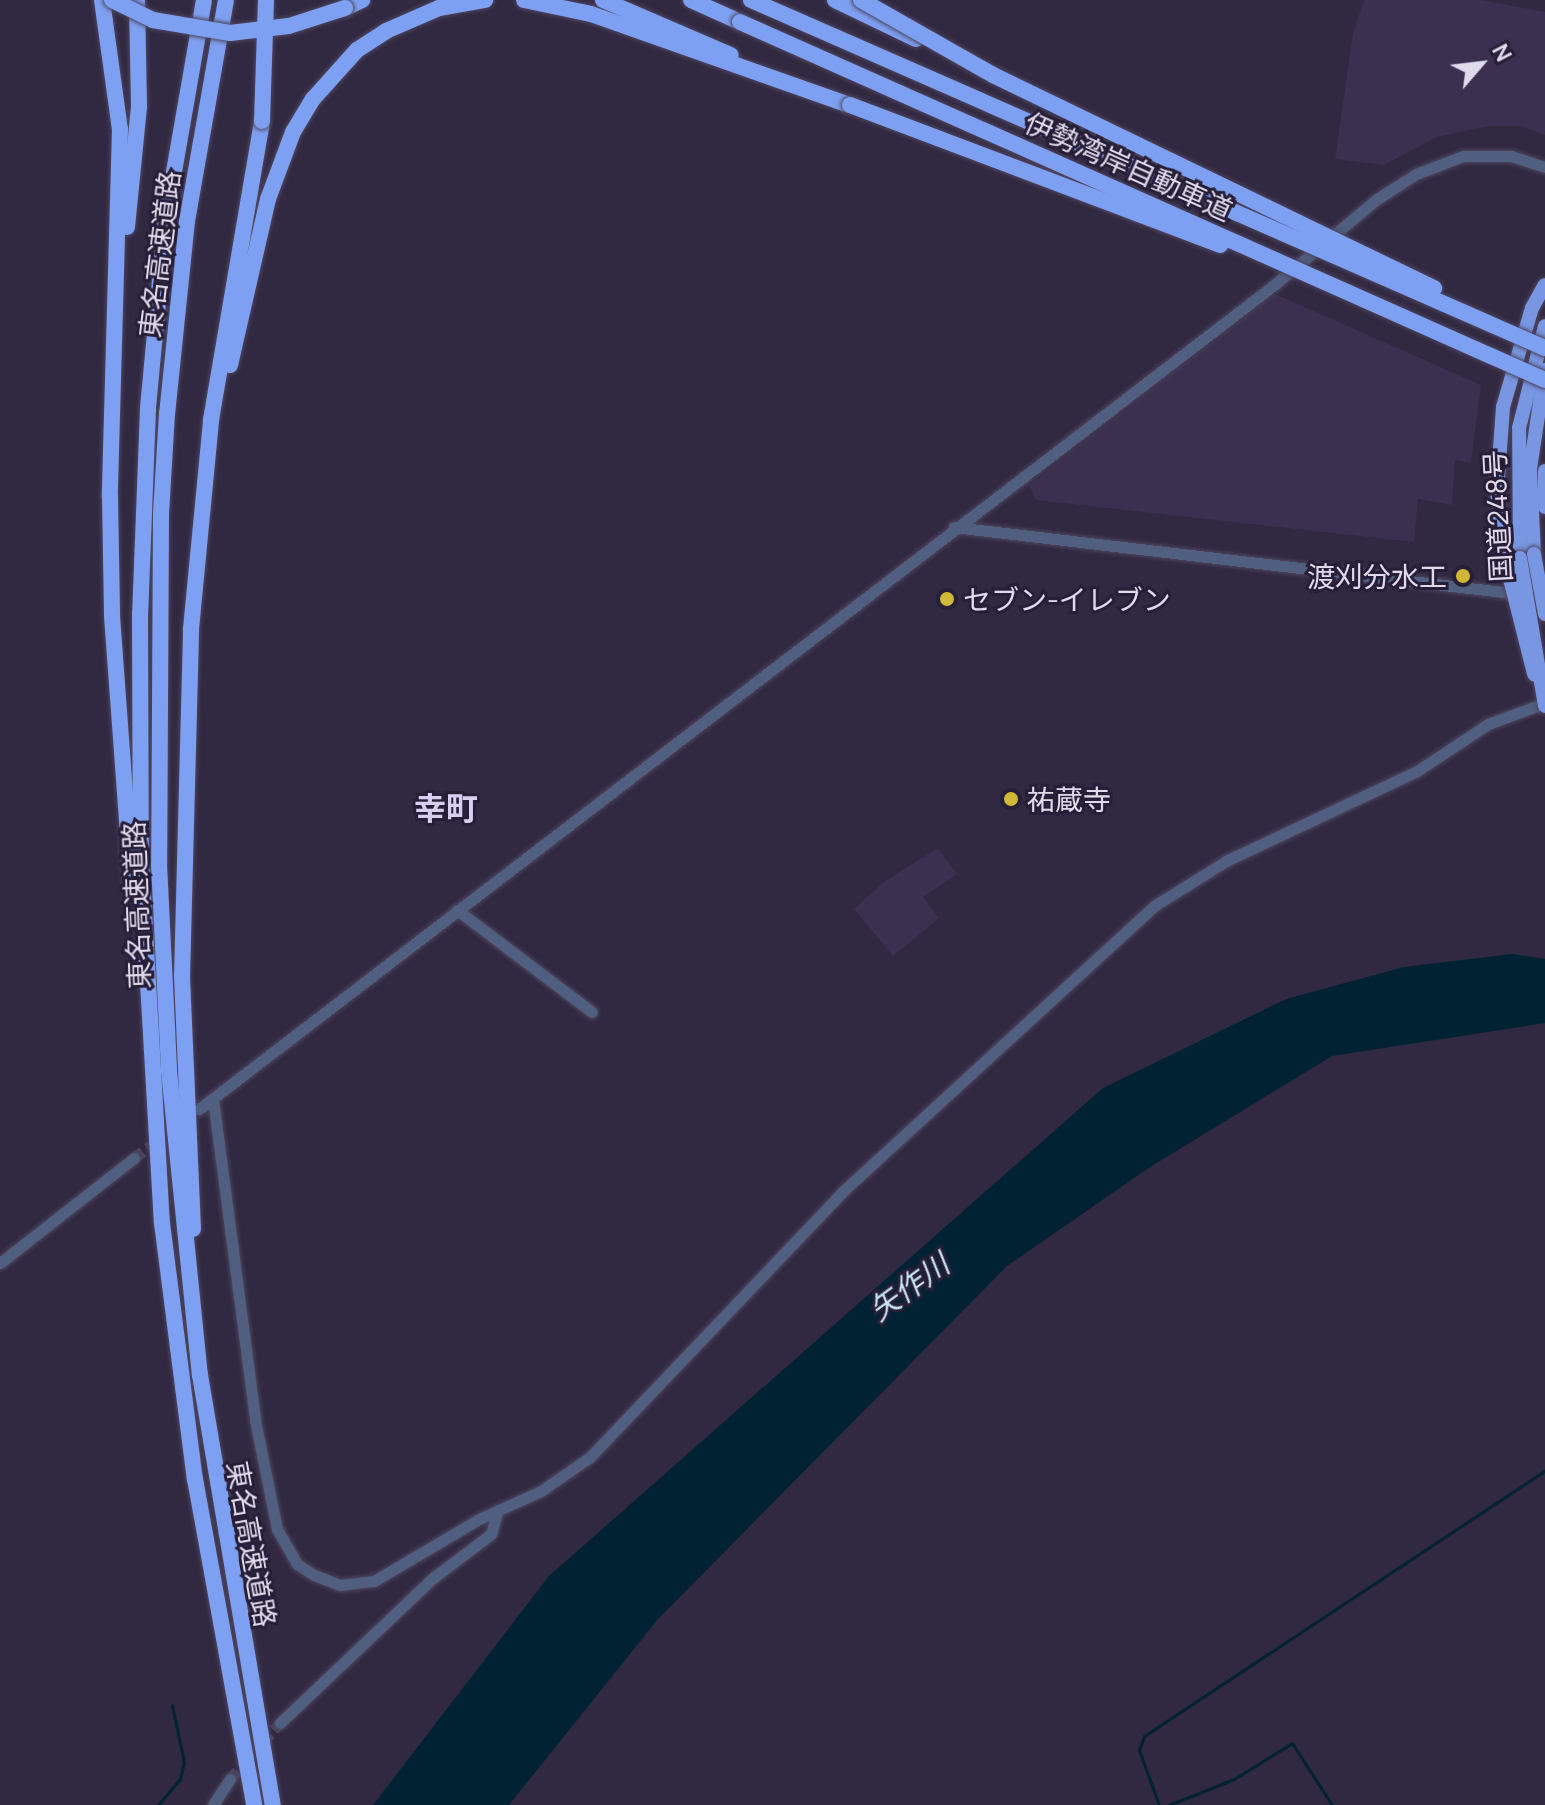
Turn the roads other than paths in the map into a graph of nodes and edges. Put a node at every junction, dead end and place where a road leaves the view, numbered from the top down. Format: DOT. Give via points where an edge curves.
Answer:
graph roads {
  1 [pos="102,0"];
  2 [pos="112,0"];
  3 [pos="137,0"];
  4 [pos="204,0"];
  5 [pos="226,0"];
  6 [pos="266,0"];
  7 [pos="362,0"];
  8 [pos="485,0"];
  9 [pos="524,0"];
  10 [pos="603,0"];
  11 [pos="691,0"];
  12 [pos="751,0"];
  13 [pos="835,0"];
  14 [pos="861,0"];
  15 [pos="993,75"];
  16 [pos="850,105"];
  17 [pos="1545,167"];
  18 [pos="1316,278"];
  19 [pos="1545,285"];
  20 [pos="1545,326"];
  21 [pos="1545,346"];
  22 [pos="1545,370"];
  23 [pos="113,372"];
  24 [pos="1545,380"];
  25 [pos="1545,471"];
  26 [pos="202,506"];
  27 [pos="1545,507"];
  28 [pos="954,527"];
  29 [pos="1520,557"];
  30 [pos="1545,593"];
  31 [pos="1545,614"];
  32 [pos="1544,701"];
  33 [pos="457,910"];
  34 [pos="592,1012"];
  35 [pos="149,1074"];
  36 [pos="213,1099"];
  37 [pos="199,1109"];
  38 [pos="134,1158"];
  39 [pos="0,1263"];
  40 [pos="200,1375"];
  41 [pos="498,1510"];
  42 [pos="280,1723"];
  43 [pos="230,1779"];
  44 [pos="213,1805"];
  45 [pos="254,1805"];
  46 [pos="273,1805"];
  1 -- 23 [label="highway" via="120,129"];
  2 -- 7 [label="highway, bridge" via="153,20 230,33 289,26"];
  3 -- 23 [label="highway" via="139,106"];
  4 -- 35 [label="highway, 東名高速道路" via="166,217 148,409 139,792"];
  5 -- 40 [label="highway, 東名高速道路" via="187,221 167,413 160,617 159,864 168,1057"];
  6 -- 26 [label="highway, bridge" via="262,121 211,420"];
  8 -- 26 [label="highway" via="425,13 357,50 332,74 293,132 257,236"];
  9 -- 16 [label="highway" via="591,14"];
  10 -- 16 [label="highway"];
  11 -- 18 [label="highway, 伊勢湾岸自動車道, bridge"];
  12 -- 21 [label="highway, 伊勢湾岸自動車道, bridge"];
  13 -- 15 [label="highway, bridge"];
  14 -- 15 [label="highway, bridge"];
  15 -- 21 [label="highway, bridge"];
  16 -- 18 [label="highway, bridge" via="1108,206"];
  17 -- 28 [label="street" via="1484,154 1463,156 1416,174"];
  18 -- 24 [label="highway, 伊勢湾岸自動車道, bridge"];
  19 -- 29 [label="highway" via="1532,308 1503,407 1497,491"];
  20 -- 29 [label="highway, 国道248号" via="1519,428"];
  22 -- 29 [label="highway, 国道248号"];
  23 -- 35 [label="highway" via="112,616"];
  25 -- 27 [label="highway"];
  26 -- 40 [label="highway" via="191,629 182,977"];
  28 -- 30 [label="street" via="1499,594"];
  28 -- 33 [label="street"];
  29 -- 31 [label="highway, 国道248号, bridge"];
  29 -- 32 [label="highway, 国道248号, bridge"];
  32 -- 41 [label="street" via="1488,724 1417,771 1226,861 1154,906 841,1193 590,1457 541,1491"];
  33 -- 34 [label="street"];
  33 -- 36 [label="street"];
  35 -- 45 [label="highway, 東名高速道路" via="193,1464"];
  36 -- 37 [label="street"];
  36 -- 41 [label="street" via="267,1493 291,1557 330,1582 363,1584 394,1572"];
  38 -- 39 [label="street"];
  40 -- 46 [label="highway, 東名高速道路"];
  41 -- 42 [label="street" via="491,1534 433,1578"];
  43 -- 44 [label="street"];
}
